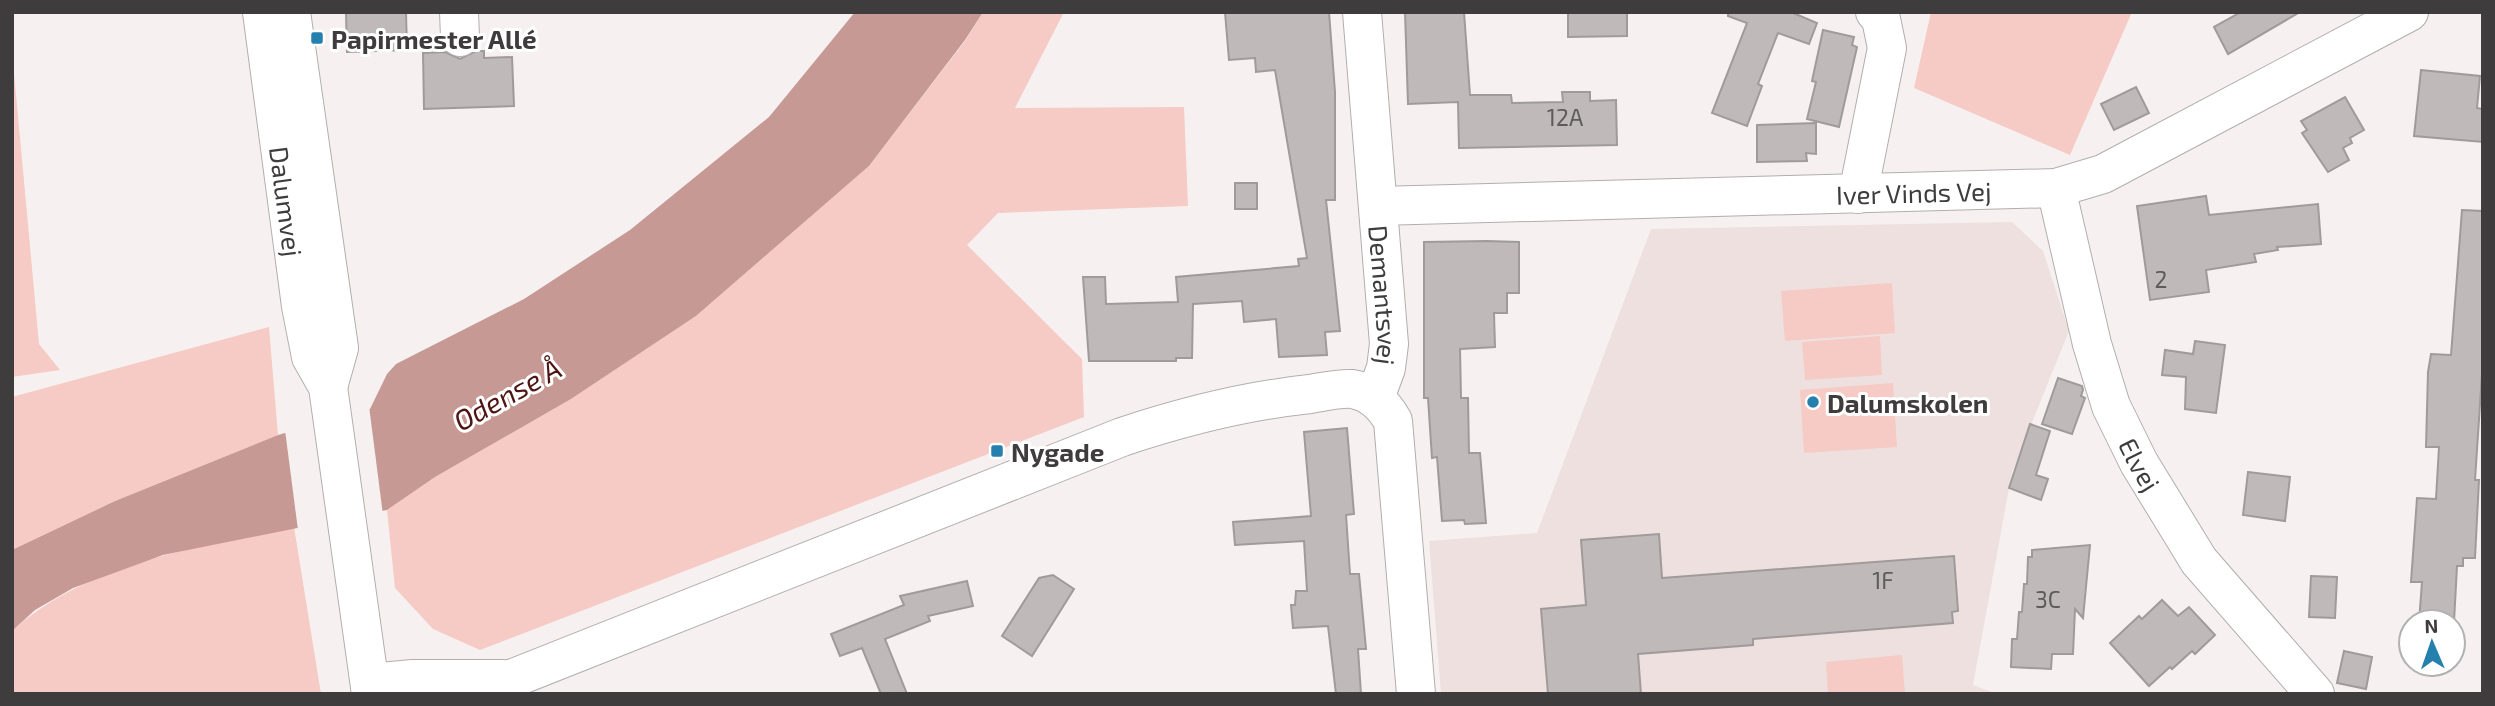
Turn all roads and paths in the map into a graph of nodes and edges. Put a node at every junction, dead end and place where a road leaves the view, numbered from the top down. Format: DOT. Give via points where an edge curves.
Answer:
graph roads {
  1 [pos="262,12"];
  2 [pos="291,12"];
  3 [pos="1362,12"];
  4 [pos="1875,12"];
  5 [pos="2409,12"];
  6 [pos="2056,188"];
  7 [pos="1858,194"];
  8 [pos="1378,206"];
  9 [pos="328,387"];
  10 [pos="1374,398"];
  11 [pos="489,686"];
  12 [pos="370,689"];
  13 [pos="1416,694"];
  14 [pos="2315,694"];
  1 -- 9 [label="street, Dalumvej" via="301,306 311,357"];
  2 -- 9 [label="street, Dalumvej" via="339,348"];
  3 -- 8 [label="street, Demantsvej"];
  4 -- 7 [label="street" via="1887,48"];
  5 -- 6 [label="street, Iver Vinds Vej" via="2103,174"];
  6 -- 7 [label="street, Iver Vinds Vej"];
  6 -- 14 [label="street, Elvej" via="2092,344 2111,405 2139,463 2199,561"];
  7 -- 8 [label="street, Iver Vinds Vej"];
  8 -- 10 [label="street, Demantsvej" via="1389,344 1386,368"];
  9 -- 12 [label="street, Dalumvej"];
  10 -- 11 [label="street" via="1353,389 1254,400 1122,437"];
  10 -- 13 [label="street, Demantsvej" via="1393,421"];
  11 -- 12 [label="street" via="421,678"];
}
